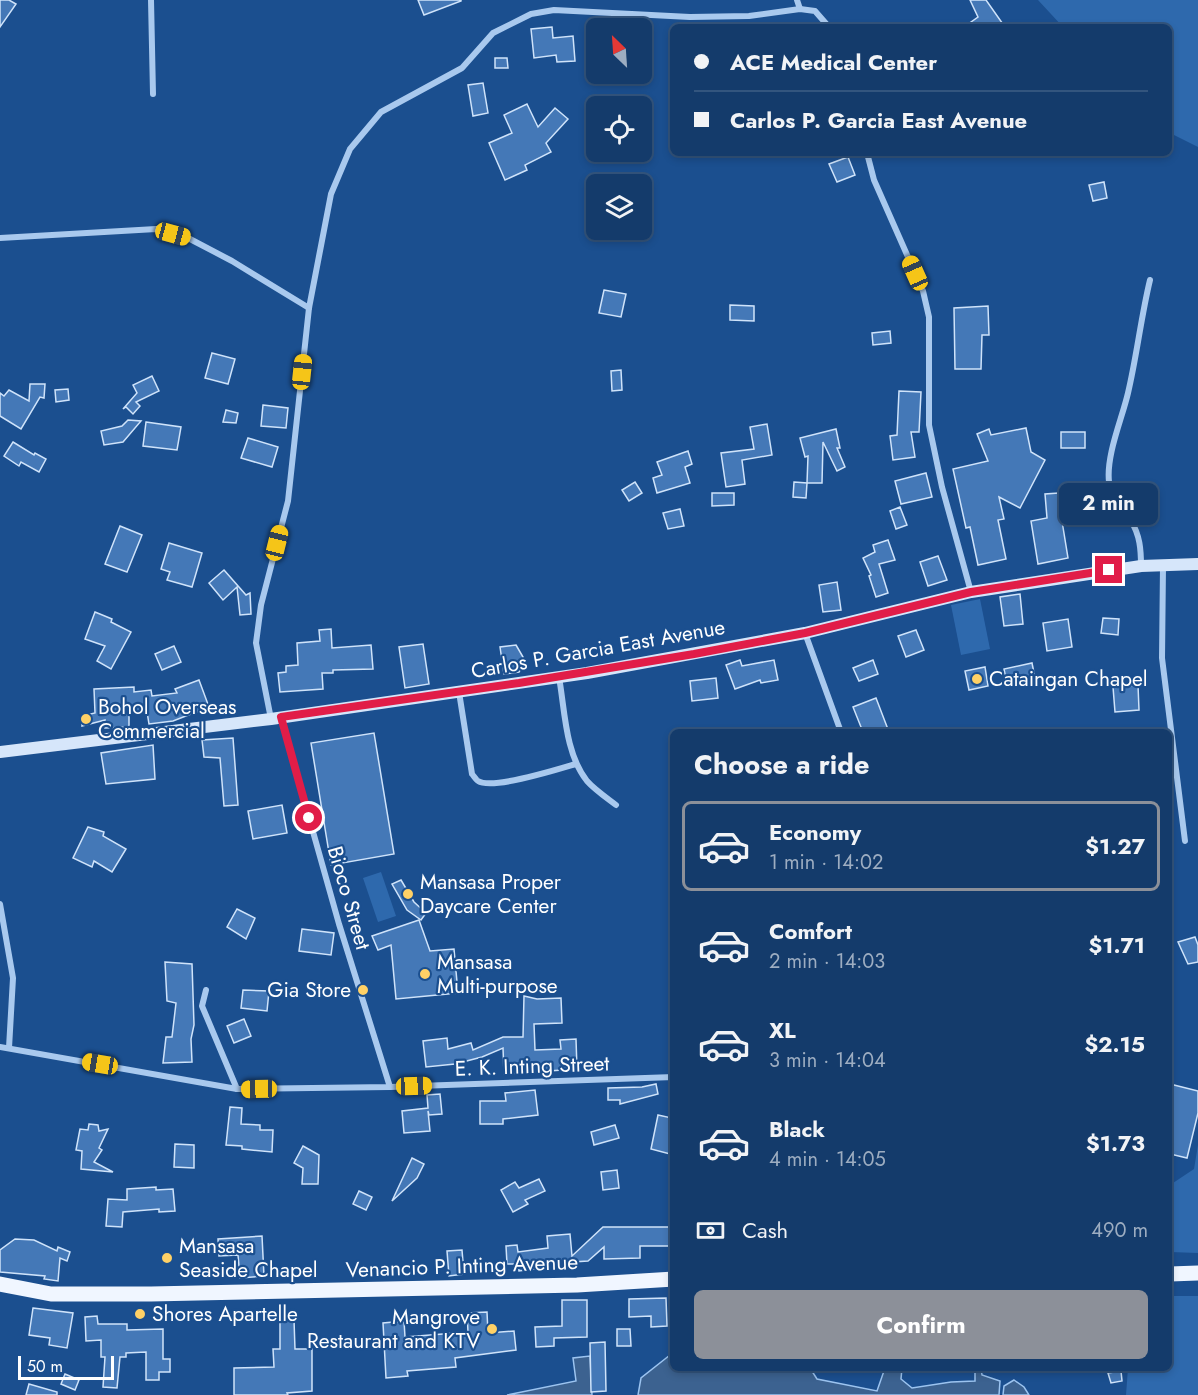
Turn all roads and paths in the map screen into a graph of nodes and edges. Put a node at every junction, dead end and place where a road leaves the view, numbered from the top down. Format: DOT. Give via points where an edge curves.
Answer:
graph roads {
  1 [pos="151,0"];
  2 [pos="797,0"];
  3 [pos="800,9"];
  4 [pos="826,24"];
  5 [pos="153,94"];
  6 [pos="868,156"];
  7 [pos="0,238"];
  8 [pos="1150,280"];
  9 [pos="309,308"];
  10 [pos="1198,564"];
  11 [pos="1142,566"];
  12 [pos="1163,566"];
  13 [pos="971,592"];
  14 [pos="805,633"];
  15 [pos="559,677"];
  16 [pos="459,692"];
  17 [pos="276,718"];
  18 [pos="839,729"];
  19 [pos="1171,729"];
  20 [pos="1172,738"];
  21 [pos="0,752"];
  22 [pos="576,764"];
  23 [pos="616,806"];
  24 [pos="1185,841"];
  25 [pos="0,904"];
  26 [pos="206,990"];
  27 [pos="0,1047"];
  28 [pos="9,1048"];
  29 [pos="670,1077"];
  30 [pos="390,1087"];
  31 [pos="237,1089"];
  32 [pos="1198,1273"];
  33 [pos="1172,1274"];
  34 [pos="670,1279"];
  35 [pos="0,1284"];
  1 -- 5 [label="street"];
  2 -- 3 [label="street"];
  3 -- 4 [label="street" via="815,11"];
  3 -- 9 [label="street, Bioco Street" via="749,16 690,17 554,10 531,14 493,33 462,68 381,112 350,149 331,194"];
  6 -- 13 [label="street" via="874,180 923,291 929,317 929,425"];
  7 -- 9 [label="street" via="156,229 190,239"];
  8 -- 11 [label="street" via="1137,355 1111,456 1109,482 1115,503 1140,541"];
  9 -- 17 [label="street, Bioco Street" via="288,501 261,606 256,643"];
  10 -- 12 [label="main road, Carlos P. Garcia East Avenue"];
  11 -- 12 [label="main road, Carlos P. Garcia East Avenue"];
  11 -- 13 [label="main road, Carlos P. Garcia East Avenue"];
  12 -- 19 [label="street" via="1162,658"];
  13 -- 14 [label="main road, Carlos P. Garcia East Avenue"];
  14 -- 15 [label="main road, Carlos P. Garcia East Avenue"];
  14 -- 18 [label="street"];
  15 -- 16 [label="main road, Carlos P. Garcia East Avenue"];
  15 -- 22 [label="street"];
  16 -- 17 [label="main road, Carlos P. Garcia East Avenue"];
  16 -- 22 [label="street" via="472,774 477,781 486,784 538,776"];
  17 -- 21 [label="main road, Carlos P. Garcia East Avenue"];
  17 -- 30 [label="street, Bioco Street"];
  20 -- 24 [label="street"];
  22 -- 23 [label="street" via="588,782"];
  25 -- 28 [label="street" via="13,978"];
  26 -- 31 [label="street" via="202,1006"];
  27 -- 28 [label="street, E. K. Inting Street"];
  28 -- 31 [label="street, E. K. Inting Street"];
  29 -- 30 [label="street, E. K. Inting Street"];
  30 -- 31 [label="street, E. K. Inting Street"];
  32 -- 33 [label="main road"];
  34 -- 35 [label="main road, Venancio P. Inting Avenue" via="577,1285 160,1294 51,1294"];
}
